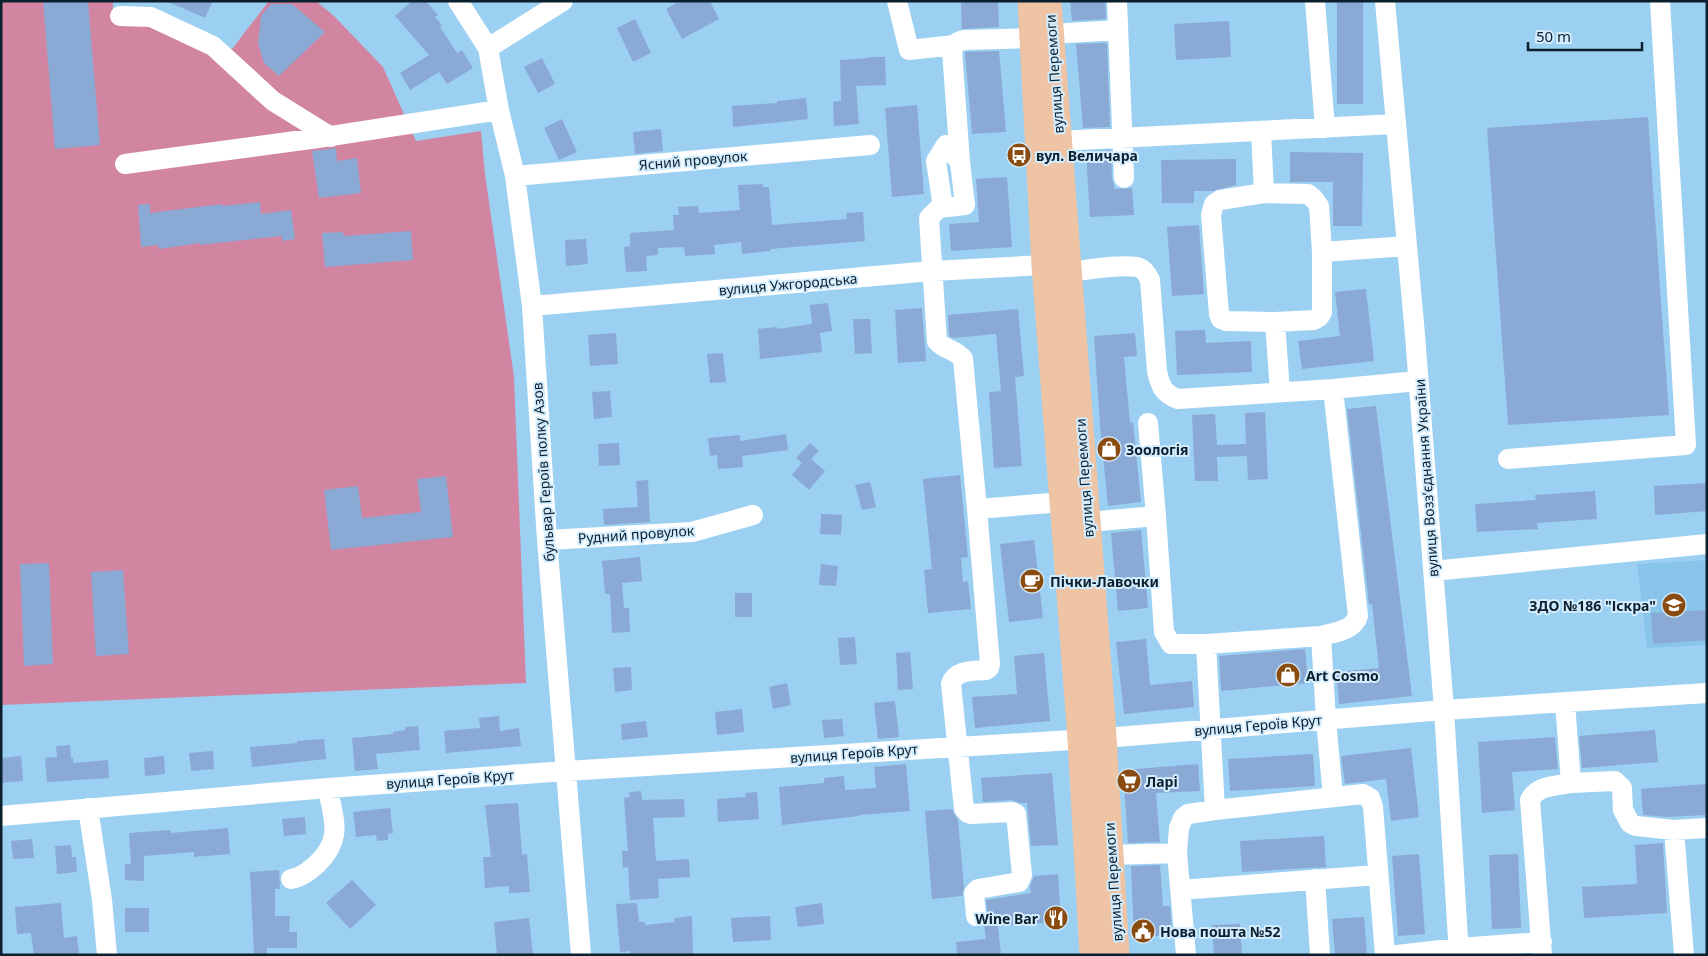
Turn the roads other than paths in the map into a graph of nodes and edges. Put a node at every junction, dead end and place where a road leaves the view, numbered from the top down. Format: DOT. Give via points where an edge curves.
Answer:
graph roads {
  1 [pos="458,1"];
  2 [pos="564,1"];
  3 [pos="897,1"];
  4 [pos="1030,1"];
  5 [pos="1049,1"];
  6 [pos="1117,1"];
  7 [pos="1315,1"];
  8 [pos="1385,1"];
  9 [pos="1660,1"];
  10 [pos="120,16"];
  11 [pos="1118,30"];
  12 [pos="1042,36"];
  13 [pos="955,45"];
  14 [pos="488,48"];
  15 [pos="499,110"];
  16 [pos="1396,124"];
  17 [pos="1325,128"];
  18 [pos="1261,131"];
  19 [pos="331,136"];
  20 [pos="1123,138"];
  21 [pos="1059,141"];
  22 [pos="870,145"];
  23 [pos="125,164"];
  24 [pos="515,176"];
  25 [pos="1124,178"];
  26 [pos="1264,193"];
  27 [pos="1407,246"];
  28 [pos="1322,252"];
  29 [pos="1044,265"];
  30 [pos="932,271"];
  31 [pos="1069,272"];
  32 [pos="532,306"];
  33 [pos="1275,322"];
  34 [pos="1418,381"];
  35 [pos="1333,389"];
  36 [pos="1280,392"];
  37 [pos="1148,423"];
  38 [pos="1508,459"];
  39 [pos="1062,502"];
  40 [pos="977,508"];
  41 [pos="753,515"];
  42 [pos="1156,516"];
  43 [pos="1088,522"];
  44 [pos="547,540"];
  45 [pos="1707,544"];
  46 [pos="1433,571"];
  47 [pos="1321,636"];
  48 [pos="1206,644"];
  49 [pos="1707,693"];
  50 [pos="1565,702"];
  51 [pos="1444,710"];
  52 [pos="1326,720"];
  53 [pos="1211,729"];
  54 [pos="1092,738"];
  55 [pos="957,746"];
  56 [pos="566,771"];
  57 [pos="1571,783"];
  58 [pos="328,788"];
  59 [pos="1333,797"];
  60 [pos="88,808"];
  61 [pos="1215,810"];
  62 [pos="1,816"];
  63 [pos="1707,828"];
  64 [pos="1674,830"];
  65 [pos="1177,853"];
  66 [pos="1111,855"];
  67 [pos="1378,874"];
  68 [pos="291,879"];
  69 [pos="1315,880"];
  70 [pos="1180,890"];
  71 [pos="976,916"];
  72 [pos="1542,949"];
  73 [pos="1459,951"];
  74 [pos="107,955"];
  75 [pos="581,955"];
  76 [pos="1092,955"];
  77 [pos="1117,955"];
  78 [pos="1186,955"];
  79 [pos="1320,955"];
  80 [pos="1384,955"];
  81 [pos="1397,955"];
  82 [pos="1684,955"];
  1 -- 14 [label="street, бульвар Героїв полку Азов"];
  2 -- 14 [label="street"];
  3 -- 13 [label="street" via="909,50"];
  4 -- 12 [label="main road, вулиця Перемоги"];
  5 -- 12 [label="main road, вулиця Перемоги"];
  6 -- 11 [label="street"];
  7 -- 17 [label="street"];
  8 -- 16 [label="street, вулиця Воззʼєднання України"];
  9 -- 38 [label="street" via="1686,445"];
  10 -- 19 [label="street" via="152,17 213,46 273,100"];
  11 -- 12 [label="street"];
  11 -- 20 [label="street"];
  12 -- 13 [label="street" via="965,40"];
  12 -- 21 [label="main road, вулиця Перемоги"];
  12 -- 29 [label="main road, вулиця Перемоги"];
  13 -- 30 [label="street" via="952,50 965,205 943,207 935,210 929,218"];
  14 -- 15 [label="street, бульвар Героїв полку Азов"];
  15 -- 19 [label="street"];
  15 -- 24 [label="street, бульвар Героїв полку Азов"];
  16 -- 17 [label="street"];
  16 -- 27 [label="street, вулиця Воззʼєднання України"];
  17 -- 18 [label="street"];
  18 -- 20 [label="street"];
  18 -- 26 [label="street"];
  19 -- 23 [label="street"];
  20 -- 21 [label="street"];
  20 -- 25 [label="street"];
  21 -- 31 [label="main road, вулиця Перемоги"];
  22 -- 24 [label="street, Ясний провулок"];
  24 -- 32 [label="street, бульвар Героїв полку Азов"];
  26 -- 28 [label="street" via="1312,196 1319,206"];
  26 -- 33 [label="street" via="1220,200 1214,204 1210,215 1217,310 1226,321"];
  27 -- 28 [label="street"];
  27 -- 34 [label="street, вулиця Воззʼєднання України"];
  28 -- 33 [label="street" via="1324,306 1319,317"];
  29 -- 30 [label="street, вулиця Ужгородська"];
  29 -- 39 [label="main road, вулиця Перемоги"];
  30 -- 32 [label="street, вулиця Ужгородська"];
  30 -- 40 [label="street" via="937,341 963,359"];
  31 -- 36 [label="street" via="1142,268 1150,280 1157,372 1164,392 1170,396 1178,399"];
  31 -- 43 [label="main road, вулиця Перемоги"];
  32 -- 44 [label="street, бульвар Героїв полку Азов"];
  33 -- 36 [label="street"];
  34 -- 35 [label="street"];
  34 -- 46 [label="street, вулиця Воззʼєднання України"];
  35 -- 36 [label="street"];
  35 -- 47 [label="street" via="1358,616 1351,627"];
  37 -- 42 [label="street"];
  39 -- 40 [label="street"];
  39 -- 54 [label="main road, вулиця Перемоги"];
  40 -- 55 [label="street" via="990,664 986,670 958,674 953,678"];
  41 -- 44 [label="street, Рудний провулок" via="692,532"];
  42 -- 43 [label="street"];
  42 -- 48 [label="street" via="1164,632 1171,644"];
  43 -- 54 [label="main road, вулиця Перемоги"];
  44 -- 56 [label="street, бульвар Героїв полку Азов"];
  45 -- 46 [label="street"];
  46 -- 51 [label="street, вулиця Воззʼєднання України"];
  47 -- 48 [label="street"];
  47 -- 52 [label="street"];
  48 -- 53 [label="street"];
  49 -- 50 [label="street, вулиця Героїв Крут"];
  50 -- 51 [label="street, вулиця Героїв Крут"];
  50 -- 57 [label="street"];
  51 -- 52 [label="street, вулиця Героїв Крут"];
  51 -- 73 [label="street, вулиця Воззʼєднання України"];
  52 -- 53 [label="street, вулиця Героїв Крут"];
  52 -- 59 [label="street"];
  53 -- 54 [label="street, вулиця Героїв Крут"];
  53 -- 61 [label="street"];
  54 -- 55 [label="street, вулиця Героїв Крут"];
  54 -- 66 [label="main road, вулиця Перемоги"];
  54 -- 76 [label="main road, вулиця Перемоги"];
  55 -- 56 [label="street, вулиця Героїв Крут"];
  55 -- 71 [label="street" via="965,812 1012,812 1016,816 1021,880 978,889 974,893"];
  56 -- 58 [label="street, вулиця Героїв Крут"];
  56 -- 75 [label="street, бульвар Героїв полку Азов"];
  57 -- 64 [label="street" via="1615,781 1622,788 1623,810 1630,823"];
  57 -- 72 [label="street" via="1537,790 1530,800"];
  58 -- 60 [label="street, вулиця Героїв Крут"];
  58 -- 68 [label="street" via="335,829 333,844 307,873"];
  59 -- 61 [label="street"];
  59 -- 67 [label="street" via="1363,794 1372,802"];
  60 -- 62 [label="street, вулиця Героїв Крут"];
  60 -- 74 [label="street"];
  61 -- 65 [label="street" via="1188,814 1183,818"];
  63 -- 64 [label="street"];
  64 -- 82 [label="street"];
  65 -- 66 [label="street"];
  65 -- 70 [label="street"];
  66 -- 77 [label="main road, вулиця Перемоги"];
  67 -- 69 [label="street"];
  67 -- 80 [label="street"];
  69 -- 70 [label="street"];
  69 -- 79 [label="street"];
  70 -- 78 [label="street"];
  72 -- 73 [label="street"];
  73 -- 81 [label="street"];
}
